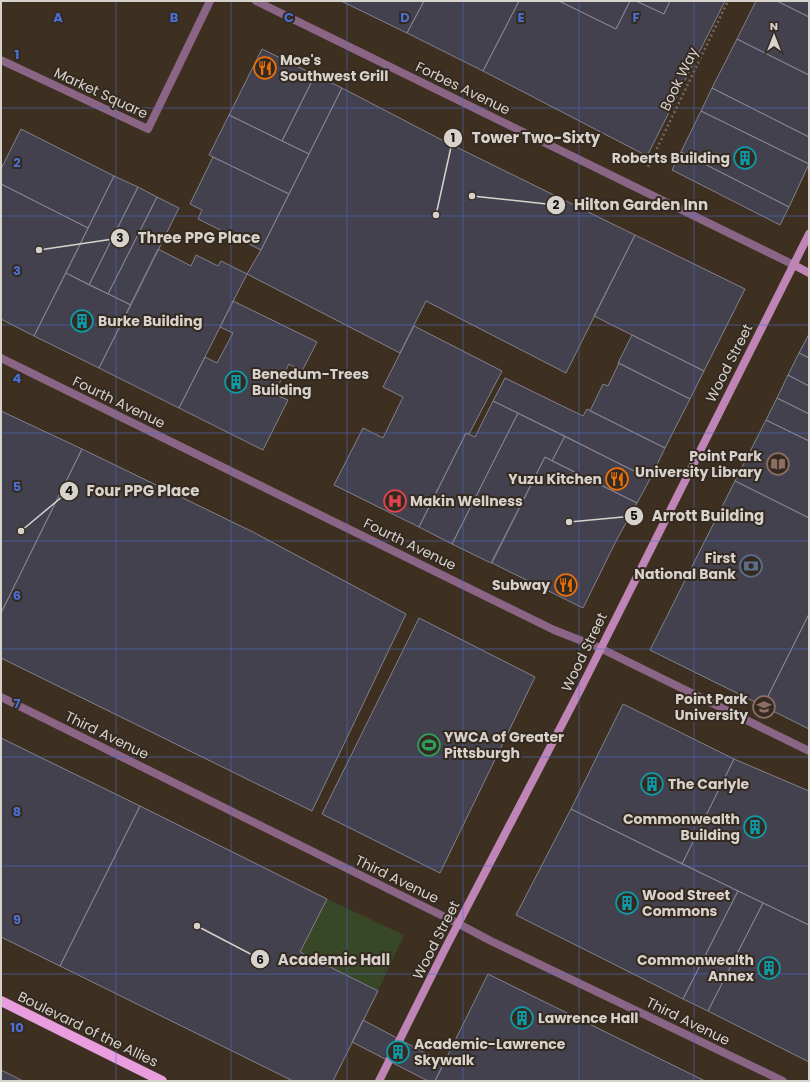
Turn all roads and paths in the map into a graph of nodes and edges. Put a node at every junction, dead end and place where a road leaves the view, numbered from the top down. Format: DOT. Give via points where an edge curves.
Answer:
graph roads {
  1 [pos="210,1"];
  2 [pos="256,1"];
  3 [pos="728,1"];
  4 [pos="1,60"];
  5 [pos="648,167"];
  6 [pos="809,234"];
  7 [pos="794,264"];
  8 [pos="809,272"];
  9 [pos="1,358"];
  10 [pos="600,648"];
  11 [pos="1,697"];
  12 [pos="809,751"];
  13 [pos="459,924"];
  14 [pos="1,1001"];
  15 [pos="162,1081"];
  16 [pos="379,1081"];
  17 [pos="783,1081"];
  1 -- 4 [label="street, Market Square" via="148,129"];
  2 -- 7 [label="street, Forbes Avenue"];
  3 -- 5 [label="path, Book Way"];
  6 -- 7 [label="main road, Wood Street"];
  7 -- 8 [label="main road, Forbes Avenue"];
  7 -- 10 [label="main road, Wood Street"];
  9 -- 10 [label="street, Fourth Avenue" via="554,630"];
  10 -- 12 [label="street, Fourth Avenue"];
  10 -- 13 [label="main road, Wood Street"];
  11 -- 13 [label="street, Third Avenue"];
  13 -- 16 [label="main road, Wood Street"];
  13 -- 17 [label="street, Third Avenue"];
  14 -- 15 [label="main road, Boulevard of the Allies"];
}
